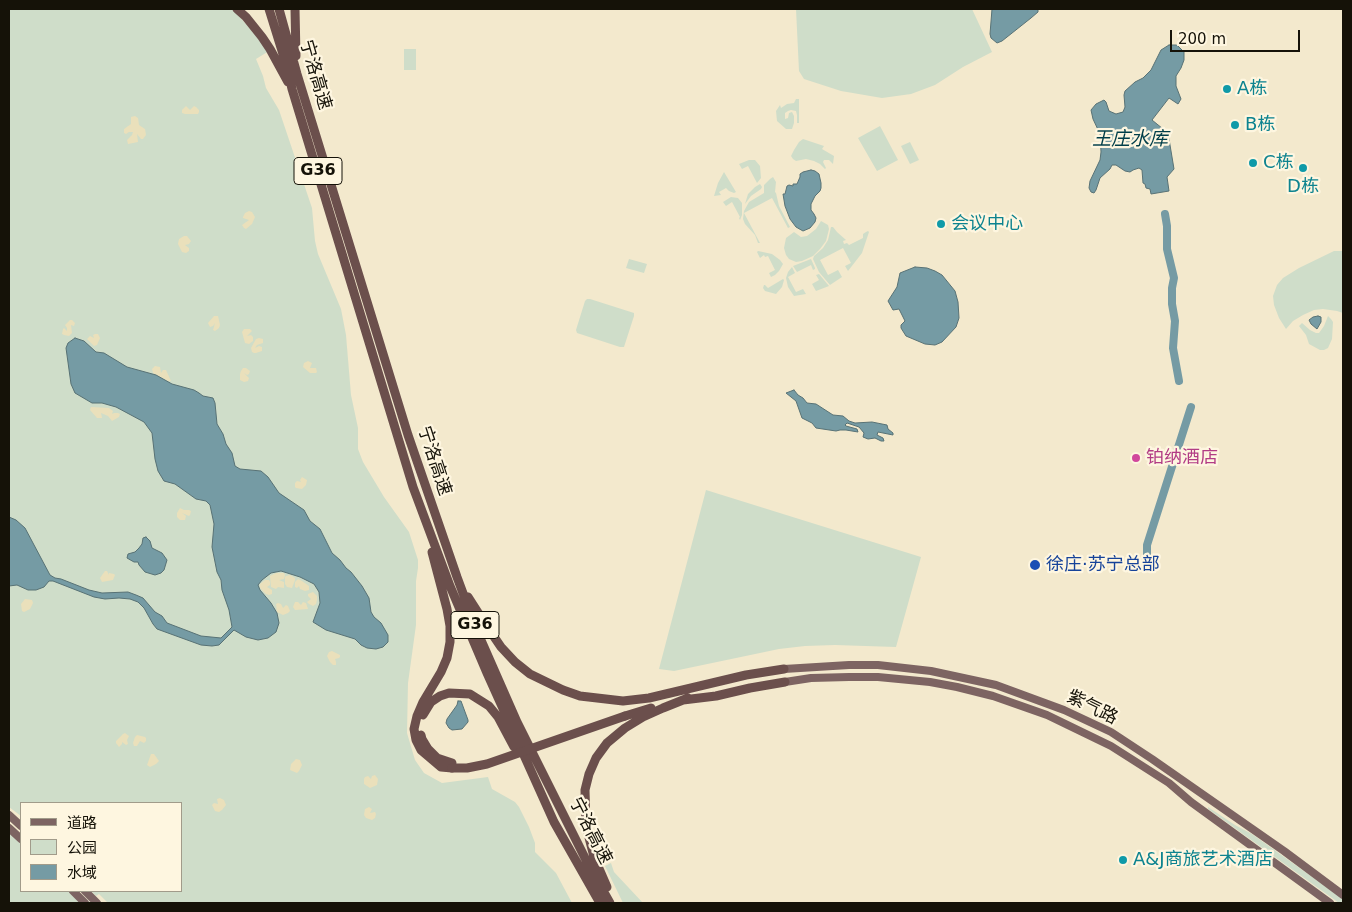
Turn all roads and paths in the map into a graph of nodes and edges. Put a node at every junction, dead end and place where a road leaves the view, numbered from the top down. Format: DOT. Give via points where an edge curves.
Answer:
graph roads {
  1 [pos="237,9"];
  2 [pos="269,9"];
  3 [pos="279,9"];
  4 [pos="296,9"];
  5 [pos="297,74"];
  6 [pos="292,89"];
  7 [pos="413,487"];
  8 [pos="457,577"];
  9 [pos="784,669"];
  10 [pos="785,682"];
  11 [pos="708,684"];
  12 [pos="688,698"];
  13 [pos="624,714"];
  14 [pos="1140,750"];
  15 [pos="1133,760"];
  16 [pos="452,766"];
  17 [pos="1216,804"];
  18 [pos="1207,813"];
  19 [pos="9,815"];
  20 [pos="554,822"];
  21 [pos="20,825"];
  22 [pos="9,828"];
  23 [pos="20,838"];
  24 [pos="74,892"];
  25 [pos="86,892"];
  26 [pos="1343,896"];
  27 [pos="85,903"];
  28 [pos="97,903"];
  29 [pos="600,903"];
  30 [pos="610,903"];
  31 [pos="615,903"];
  32 [pos="1330,903"];
  1 -- 6 [label="highway" via="266,43"];
  2 -- 6 [label="highway, 宁洛高速 / G36"];
  3 -- 5 [label="highway, 宁洛高速 / G36"];
  4 -- 5 [label="highway"];
  5 -- 8 [label="highway, 宁洛高速 / G36" via="408,435"];
  6 -- 7 [label="highway, 宁洛高速 / G36"];
  7 -- 16 [label="highway" via="450,626 447,658 423,702 414,729 421,750 430,759 441,767"];
  7 -- 20 [label="highway, 宁洛高速 / G36" via="453,595"];
  8 -- 11 [label="highway" via="501,647 515,662 530,674 563,690 580,696 623,701"];
  8 -- 30 [label="highway, 宁洛高速 / G36" via="517,722"];
  9 -- 11 [label="highway"];
  9 -- 14 [label="main road, 紫气路" via="878,665 958,676 996,685 1064,710"];
  10 -- 12 [label="highway" via="716,696"];
  10 -- 15 [label="main road, 紫气路" via="811,678 878,678 957,687 1047,715"];
  11 -- 13 [label="highway"];
  12 -- 13 [label="highway"];
  12 -- 31 [label="highway" via="625,728 607,743 589,774 585,790 586,826 594,857"];
  13 -- 16 [label="highway" via="485,760"];
  14 -- 15 [label="main road" via="1140,757"];
  14 -- 17 [label="main road, 紫气路"];
  15 -- 18 [label="main road, 紫气路"];
  16 -- 20 [label="highway" via="428,749 422,739 421,719 431,702 440,696 470,694 489,706 498,717"];
  17 -- 18 [label="main road" via="1209,804"];
  17 -- 26 [label="main road, 紫气路"];
  18 -- 32 [label="main road, 紫气路"];
  19 -- 21 [label="main road"];
  20 -- 29 [label="highway, 宁洛高速 / G36"];
  22 -- 23 [label="main road"];
  24 -- 27 [label="main road"];
  25 -- 28 [label="main road"];
}
